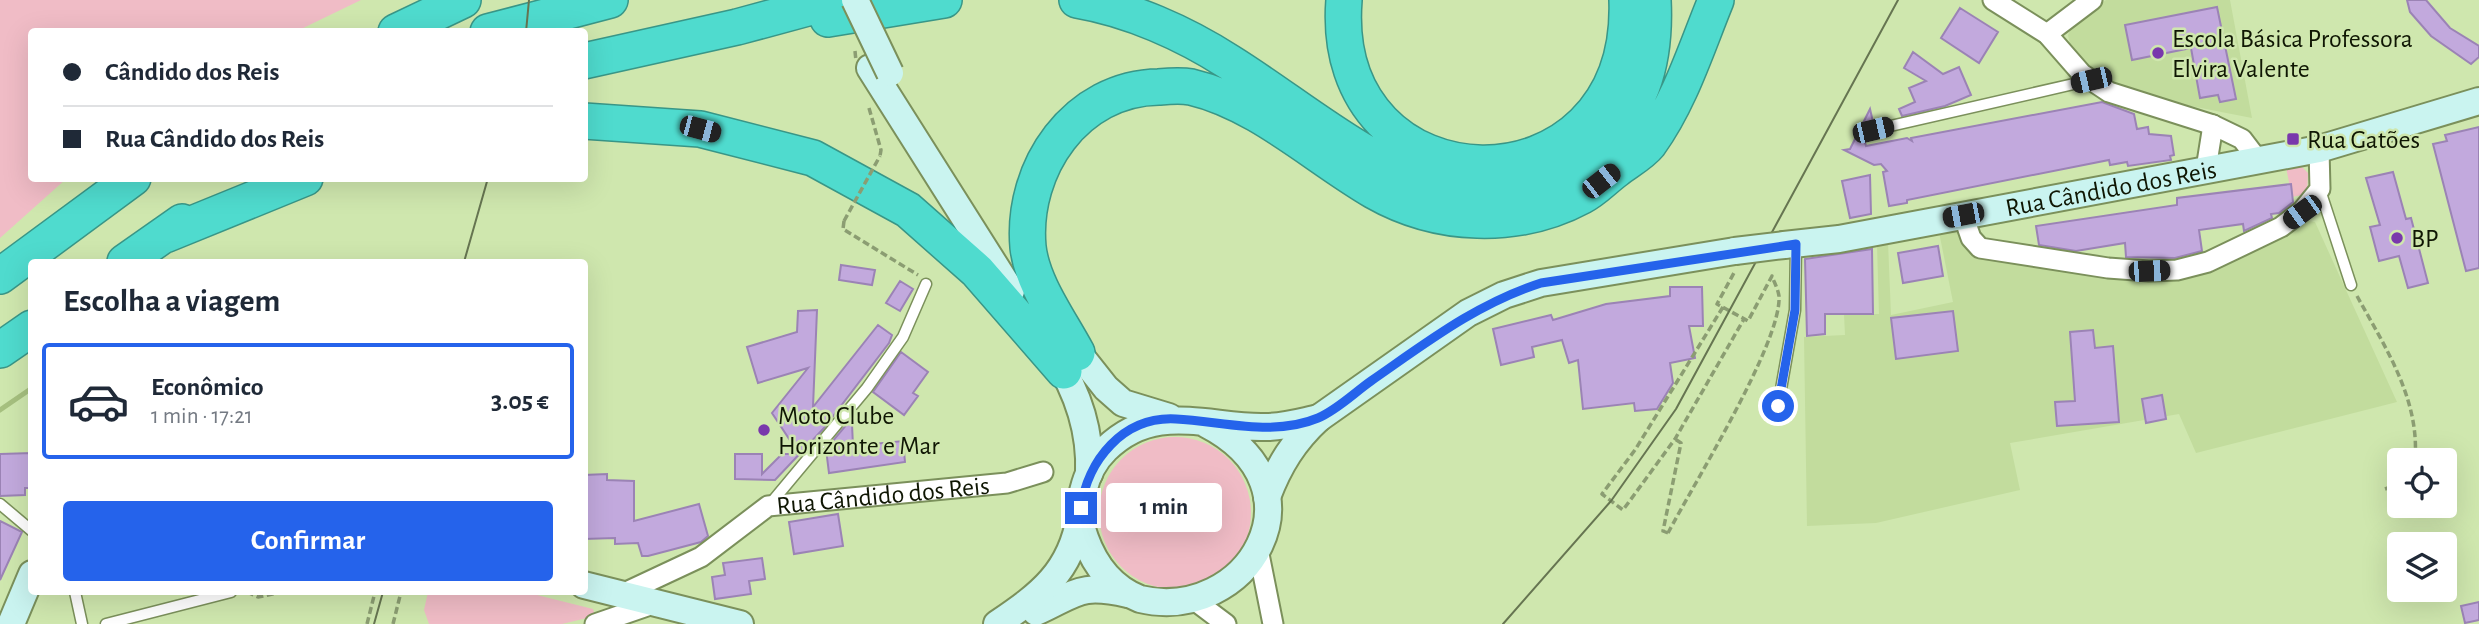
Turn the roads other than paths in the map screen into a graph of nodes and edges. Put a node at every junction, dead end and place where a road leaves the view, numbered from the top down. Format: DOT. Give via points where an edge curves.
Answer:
graph roads {
  1 [pos="463,0"];
  2 [pos="555,0"];
  3 [pos="610,0"];
  4 [pos="838,0"];
  5 [pos="855,0"];
  6 [pos="944,0"];
  7 [pos="1077,0"];
  8 [pos="1344,0"];
  9 [pos="1626,0"];
  10 [pos="1653,0"];
  11 [pos="1670,0"];
  12 [pos="1716,0"];
  13 [pos="1993,0"];
  14 [pos="2092,0"];
  15 [pos="737,27"];
  16 [pos="404,28"];
  17 [pos="479,28"];
  18 [pos="503,28"];
  19 [pos="2047,34"];
  20 [pos="588,60"];
  21 [pos="880,70"];
  22 [pos="2091,80"];
  23 [pos="2479,101"];
  24 [pos="588,121"];
  25 [pos="2213,125"];
  26 [pos="1873,130"];
  27 [pos="2319,149"];
  28 [pos="2258,160"];
  29 [pos="1620,167"];
  30 [pos="2206,169"];
  31 [pos="128,182"];
  32 [pos="238,182"];
  33 [pos="294,182"];
  34 [pos="2320,189"];
  35 [pos="1963,215"];
  36 [pos="165,235"];
  37 [pos="1790,244"];
  38 [pos="129,259"];
  39 [pos="0,276"];
  40 [pos="926,284"];
  41 [pos="2351,285"];
  42 [pos="28,331"];
  43 [pos="0,350"];
  44 [pos="1070,362"];
  45 [pos="1778,406"];
  46 [pos="1319,418"];
  47 [pos="1174,419"];
  48 [pos="1206,424"];
  49 [pos="1042,472"];
  50 [pos="1089,474"];
  51 [pos="1268,497"];
  52 [pos="0,504"];
  53 [pos="768,506"];
  54 [pos="1081,508"];
  55 [pos="28,528"];
  56 [pos="1259,554"];
  57 [pos="28,583"];
  58 [pos="588,586"];
  59 [pos="622,594"];
  60 [pos="1130,594"];
  61 [pos="76,595"];
  62 [pos="219,595"];
  63 [pos="656,603"];
  64 [pos="1198,603"];
  65 [pos="725,622"];
  66 [pos="11,624"];
  67 [pos="82,624"];
  68 [pos="106,624"];
  69 [pos="595,624"];
  70 [pos="997,624"];
  71 [pos="1009,624"];
  72 [pos="1226,624"];
  73 [pos="1273,624"];
  1 -- 16 [label="highway"];
  2 -- 17 [label="highway"];
  3 -- 18 [label="highway"];
  4 -- 15 [label="highway"];
  4 -- 21 [label="main road"];
  5 -- 21 [label="main road, bridge"];
  6 -- 15 [label="highway" via="830,19"];
  7 -- 10 [label="highway" via="1167,28 1227,60 1392,169 1442,187 1488,193 1533,185 1567,169 1607,141 1638,97 1651,62"];
  8 -- 9 [label="highway" via="1341,34 1351,72 1368,106 1399,136 1434,156 1478,165 1520,160 1554,146 1583,125 1604,99 1622,62 1628,29"];
  11 -- 29 [label="highway" via="1671,64 1659,104"];
  12 -- 29 [label="highway" via="1680,91 1647,146"];
  13 -- 19 [label="street"];
  14 -- 19 [label="street"];
  15 -- 20 [label="highway"];
  19 -- 22 [label="street"];
  21 -- 44 [label="main road" via="947,193"];
  22 -- 25 [label="street" via="2146,106"];
  22 -- 26 [label="lane"];
  23 -- 27 [label="main road, Rua Cândido dos Reis"];
  24 -- 44 [label="highway" via="700,129 813,159 908,210"];
  25 -- 28 [label="street" via="2242,139"];
  25 -- 30 [label="street"];
  27 -- 28 [label="main road, Rua Cândido dos Reis"];
  27 -- 34 [label="street"];
  28 -- 30 [label="main road, Rua Cândido dos Reis"];
  29 -- 44 [label="highway" via="1583,196 1541,211 1493,222 1444,217 1401,205 1373,190 1230,98 1187,86 1143,87 1117,94 1086,110 1063,131 1032,188 1028,249"];
  30 -- 35 [label="main road, Rua Cândido dos Reis"];
  31 -- 39 [label="highway"];
  32 -- 36 [label="highway"];
  33 -- 36 [label="highway"];
  34 -- 35 [label="street" via="2302,212 2281,227 2208,262 2177,270 2108,268 1980,248"];
  34 -- 41 [label="lane"];
  35 -- 37 [label="main road, Rua Cândido dos Reis"];
  36 -- 38 [label="highway"];
  37 -- 45 [label="lane" via="1795,310"];
  37 -- 46 [label="main road, Rua Cândido dos Reis, bridge" via="1737,257 1541,283 1504,295 1468,313"];
  40 -- 53 [label="lane" via="903,337 867,388"];
  42 -- 43 [label="highway"];
  44 -- 47 [label="main road" via="1123,403"];
  44 -- 50 [label="main road" via="1090,446"];
  46 -- 48 [label="main road, Rua Cândido dos Reis" via="1284,426"];
  46 -- 51 [label="main road, Rua Cândido dos Reis" via="1282,461"];
  47 -- 48 [label="main road, Rua Cândido dos Reis"];
  47 -- 50 [label="main road, Rua Cândido dos Reis" via="1148,423 1124,434 1103,452"];
  48 -- 51 [label="main road, Rua Cândido dos Reis" via="1247,452"];
  49 -- 53 [label="street, Rua Cândido dos Reis" via="1007,483"];
  50 -- 54 [label="main road, Rua Cândido dos Reis"];
  51 -- 56 [label="main road, Rua Cândido dos Reis" via="1268,526"];
  52 -- 55 [label="lane"];
  53 -- 59 [label="street, Rua Cândido dos Reis" via="701,557"];
  54 -- 60 [label="main road, Rua Cândido dos Reis" via="1083,534 1093,559 1109,579"];
  54 -- 70 [label="main road" via="1073,543 1053,583"];
  56 -- 64 [label="main road, Rua Cândido dos Reis" via="1244,576 1223,593"];
  56 -- 73 [label="street"];
  57 -- 66 [label="main road"];
  58 -- 59 [label="main road"];
  59 -- 63 [label="main road"];
  60 -- 64 [label="main road, Rua Cândido dos Reis" via="1152,603"];
  60 -- 71 [label="main road" via="1082,589"];
  61 -- 67 [label="lane"];
  62 -- 68 [label="lane"];
  63 -- 65 [label="main road"];
  63 -- 69 [label="street"];
  64 -- 72 [label="street"];
}
